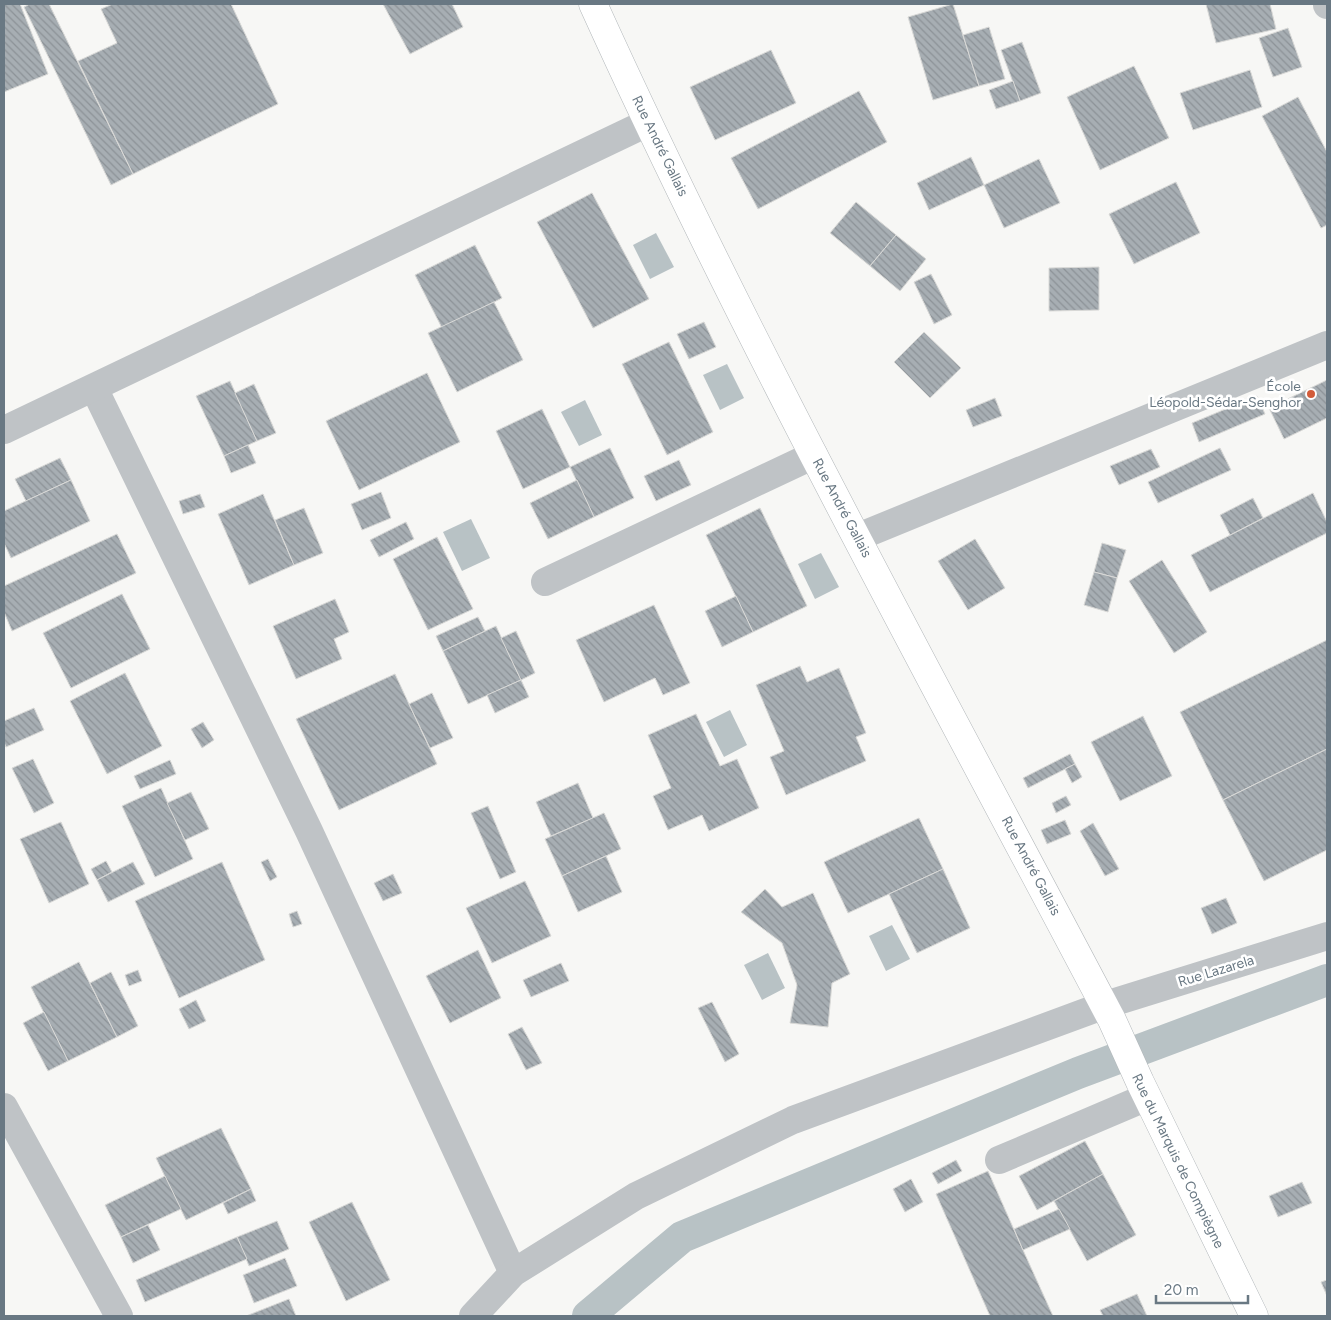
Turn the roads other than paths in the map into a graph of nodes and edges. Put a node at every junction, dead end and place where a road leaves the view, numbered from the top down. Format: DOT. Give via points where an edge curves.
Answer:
graph roads {
  1 [pos="593,4"];
  2 [pos="647,123"];
  3 [pos="1327,345"];
  4 [pos="94,388"];
  5 [pos="4,430"];
  6 [pos="814,455"];
  7 [pos="858,537"];
  8 [pos="545,582"];
  9 [pos="1327,936"];
  10 [pos="1109,1012"];
  11 [pos="1144,1090"];
  12 [pos="4,1107"];
  13 [pos="999,1160"];
  14 [pos="513,1273"];
  15 [pos="118,1316"];
  16 [pos="473,1316"];
  17 [pos="1254,1316"];
  1 -- 2 [label="main road, Rue André Gallais"];
  2 -- 4 [label="street"];
  2 -- 6 [label="main road, Rue André Gallais"];
  3 -- 7 [label="street"];
  4 -- 5 [label="street"];
  4 -- 14 [label="street" via="309,831"];
  6 -- 7 [label="main road, Rue André Gallais"];
  6 -- 8 [label="street"];
  7 -- 10 [label="main road, Rue André Gallais"];
  9 -- 10 [label="street, Rue Lazarela"];
  10 -- 11 [label="main road, Rue du Marquis de Compiègne"];
  10 -- 14 [label="street, Rue Lazarela" via="793,1120 636,1196"];
  11 -- 13 [label="street"];
  11 -- 17 [label="main road, Rue du Marquis de Compiègne"];
  12 -- 15 [label="street"];
  14 -- 16 [label="street, Rue Lazarela"];
}
